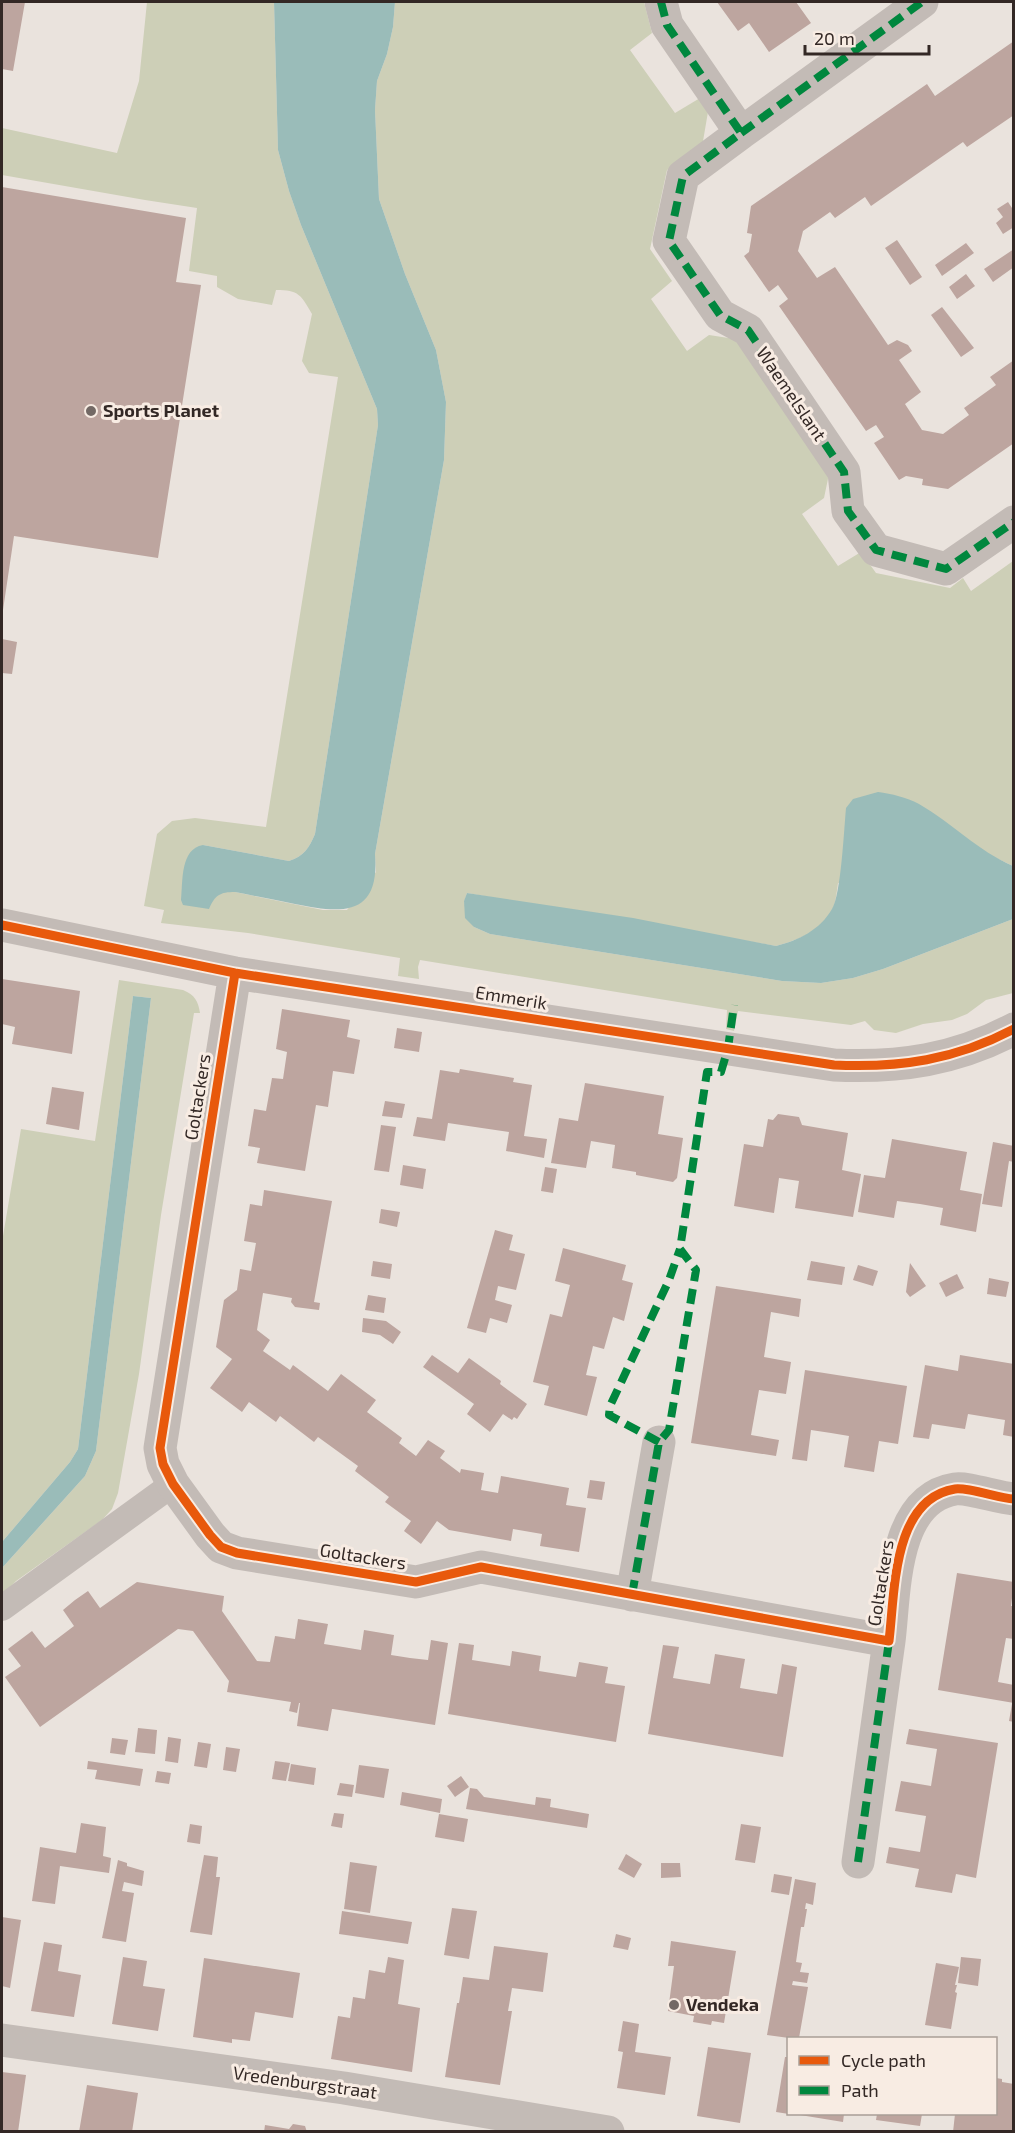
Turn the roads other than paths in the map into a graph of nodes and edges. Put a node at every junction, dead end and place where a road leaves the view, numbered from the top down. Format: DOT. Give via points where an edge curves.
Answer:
graph roads {
  1 [pos="661,2"];
  2 [pos="922,2"];
  3 [pos="741,132"];
  4 [pos="1014,522"];
  5 [pos="2,925"];
  6 [pos="235,973"];
  7 [pos="1014,1029"];
  8 [pos="659,1442"];
  9 [pos="173,1484"];
  10 [pos="1014,1499"];
  11 [pos="632,1595"];
  12 [pos="2,1608"];
  13 [pos="889,1641"];
  14 [pos="858,1862"];
  15 [pos="2,2040"];
  16 [pos="608,2132"];
  1 -- 3 [label="street" via="667,25"];
  2 -- 3 [label="street, Waemelslant"];
  3 -- 4 [label="street, Waemelslant" via="683,176 669,241 720,315 748,330 844,472 848,511 876,550 946,569"];
  5 -- 6 [label="street, Emmerik"];
  6 -- 7 [label="street, Emmerik" via="834,1065 874,1067 953,1055"];
  6 -- 9 [label="street, Goltackers" via="160,1448"];
  8 -- 11 [label="street"];
  9 -- 11 [label="street, Goltackers" via="221,1547 237,1553 416,1582 481,1567"];
  9 -- 12 [label="lane"];
  10 -- 13 [label="street, Goltackers" via="957,1489 936,1495 920,1509 908,1525 901,1548"];
  11 -- 13 [label="street, Goltackers"];
  13 -- 14 [label="street, Goltackers"];
  15 -- 16 [label="street, Vredenburgstraat" via="344,2088"];
}
